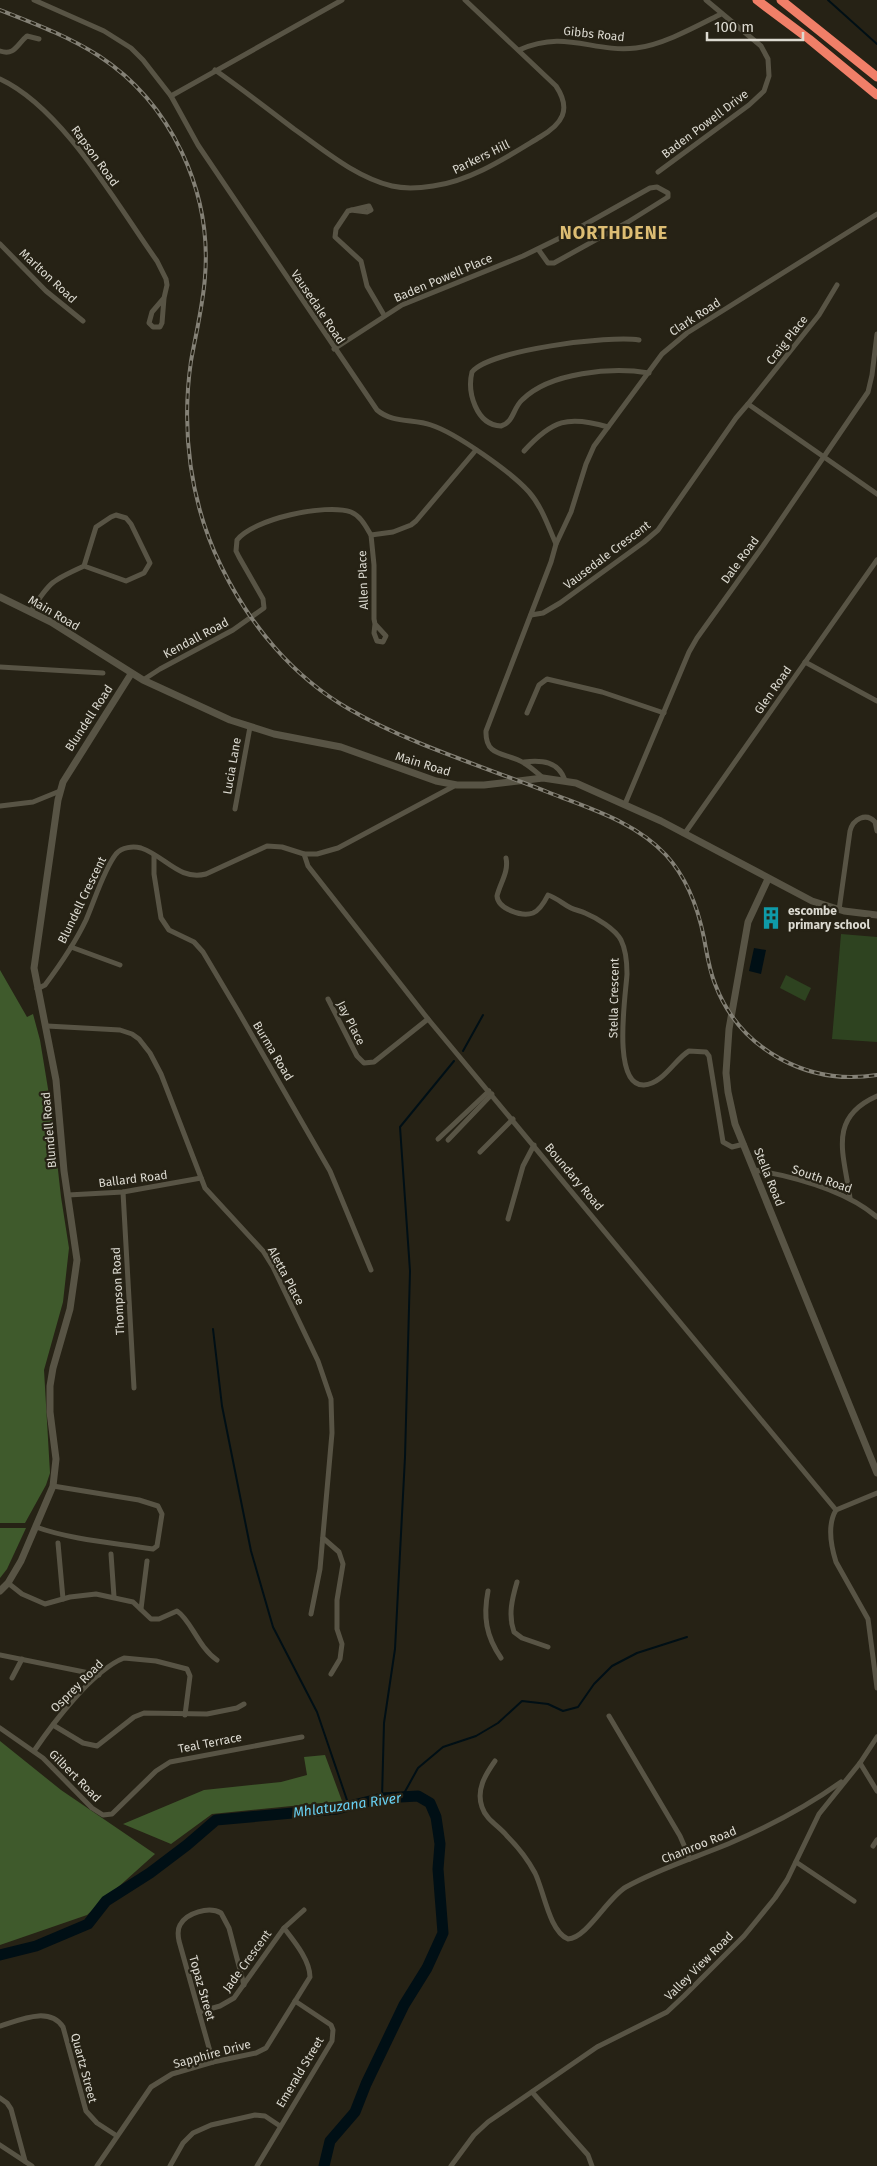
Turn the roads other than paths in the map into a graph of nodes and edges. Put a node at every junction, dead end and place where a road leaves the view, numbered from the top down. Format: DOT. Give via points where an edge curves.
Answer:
graph roads {
  1 [pos="34,0"];
  2 [pos="342,0"];
  3 [pos="465,0"];
  4 [pos="706,0"];
  5 [pos="757,0"];
  6 [pos="781,0"];
  7 [pos="721,14"];
  8 [pos="39,39"];
  9 [pos="519,50"];
  10 [pos="0,51"];
  11 [pos="215,70"];
  12 [pos="877,77"];
  13 [pos="0,79"];
  14 [pos="877,95"];
  15 [pos="172,96"];
  16 [pos="658,172"];
  17 [pos="351,210"];
  18 [pos="877,214"];
  19 [pos="0,244"];
  20 [pos="538,249"];
  21 [pos="837,285"];
  22 [pos="164,298"];
  23 [pos="384,315"];
  24 [pos="83,321"];
  25 [pos="877,334"];
  26 [pos="639,340"];
  27 [pos="334,349"];
  28 [pos="649,373"];
  29 [pos="748,404"];
  30 [pos="608,427"];
  31 [pos="476,450"];
  32 [pos="524,451"];
  33 [pos="824,457"];
  34 [pos="877,494"];
  35 [pos="370,535"];
  36 [pos="556,544"];
  37 [pos="877,560"];
  38 [pos="84,566"];
  39 [pos="0,597"];
  40 [pos="31,611"];
  41 [pos="530,615"];
  42 [pos="375,624"];
  43 [pos="805,662"];
  44 [pos="0,667"];
  45 [pos="103,673"];
  46 [pos="131,674"];
  47 [pos="143,680"];
  48 [pos="877,701"];
  49 [pos="528,713"];
  50 [pos="664,714"];
  51 [pos="250,727"];
  52 [pos="524,762"];
  53 [pos="543,778"];
  54 [pos="565,780"];
  55 [pos="457,785"];
  56 [pos="60,791"];
  57 [pos="625,804"];
  58 [pos="0,806"];
  59 [pos="235,809"];
  60 [pos="877,831"];
  61 [pos="685,833"];
  62 [pos="304,854"];
  63 [pos="154,855"];
  64 [pos="506,858"];
  65 [pos="768,879"];
  66 [pos="839,910"];
  67 [pos="877,915"];
  68 [pos="71,947"];
  69 [pos="120,965"];
  70 [pos="37,989"];
  71 [pos="328,1000"];
  72 [pos="428,1019"];
  73 [pos="47,1026"];
  74 [pos="490,1093"];
  75 [pos="877,1096"];
  76 [pos="513,1119"];
  77 [pos="438,1140"];
  78 [pos="448,1140"];
  79 [pos="744,1144"];
  80 [pos="534,1145"];
  81 [pos="480,1152"];
  82 [pos="755,1170"];
  83 [pos="201,1178"];
  84 [pos="123,1192"];
  85 [pos="68,1195"];
  86 [pos="850,1198"];
  87 [pos="877,1217"];
  88 [pos="508,1219"];
  89 [pos="371,1270"];
  90 [pos="134,1388"];
  91 [pos="877,1473"];
  92 [pos="53,1486"];
  93 [pos="877,1493"];
  94 [pos="836,1510"];
  95 [pos="36,1527"];
  96 [pos="323,1538"];
  97 [pos="58,1543"];
  98 [pos="111,1554"];
  99 [pos="146,1561"];
  100 [pos="8,1582"];
  101 [pos="517,1582"];
  102 [pos="0,1591"];
  103 [pos="488,1592"];
  104 [pos="114,1597"];
  105 [pos="63,1598"];
  106 [pos="141,1609"];
  107 [pos="311,1614"];
  108 [pos="548,1647"];
  109 [pos="0,1656"];
  110 [pos="501,1658"];
  111 [pos="22,1659"];
  112 [pos="217,1660"];
  113 [pos="331,1674"];
  114 [pos="99,1675"];
  115 [pos="12,1678"];
  116 [pos="877,1688"];
  117 [pos="244,1704"];
  118 [pos="185,1715"];
  119 [pos="609,1716"];
  120 [pos="52,1724"];
  121 [pos="0,1728"];
  122 [pos="302,1737"];
  123 [pos="877,1737"];
  124 [pos="34,1751"];
  125 [pos="494,1761"];
  126 [pos="860,1763"];
  127 [pos="846,1779"];
  128 [pos="877,1792"];
  129 [pos="112,1814"];
  130 [pos="877,1840"];
  131 [pos="872,1846"];
  132 [pos="690,1859"];
  133 [pos="796,1862"];
  134 [pos="854,1900"];
  135 [pos="304,1910"];
  136 [pos="284,1928"];
  137 [pos="244,1985"];
  138 [pos="295,2002"];
  139 [pos="199,2012"];
  140 [pos="0,2026"];
  141 [pos="213,2062"];
  142 [pos="532,2092"];
  143 [pos="0,2098"];
  144 [pos="280,2126"];
  145 [pos="117,2136"];
  146 [pos="0,2145"];
  147 [pos="25,2161"];
  148 [pos="32,2166"];
  149 [pos="97,2166"];
  150 [pos="170,2166"];
  151 [pos="257,2166"];
  152 [pos="451,2166"];
  153 [pos="592,2166"];
  1 -- 15 [label="street, Vausedale Road" via="92,24 120,40 142,60"];
  2 -- 11 [label="street"];
  3 -- 9 [label="street, Parkers Hill"];
  4 -- 7 [label="street, Baden Powell Drive"];
  5 -- 14 [label="highway"];
  6 -- 12 [label="highway"];
  7 -- 9 [label="street, Gibbs Road" via="637,48 552,40"];
  7 -- 16 [label="street, Baden Powell Drive" via="766,53 770,68 764,91"];
  8 -- 10 [label="street" via="27,36 12,52"];
  9 -- 11 [label="street, Parkers Hill" via="561,94 563,109 560,122 541,137 474,173 447,183 415,188 392,186 347,166"];
  11 -- 15 [label="street"];
  13 -- 22 [label="street, Rapson Road" via="16,87 66,133 157,262 167,282"];
  15 -- 27 [label="street, Vausedale Road" via="198,145"];
  17 -- 23 [label="street" via="338,224 336,237 361,261 367,286"];
  18 -- 28 [label="street, Clark Road" via="676,341"];
  19 -- 24 [label="street, Marlton Road" via="46,291"];
  20 -- 20 [label="street, Baden Powell Place" via="548,263 554,263 628,222 668,197 668,193 657,187 650,188"];
  20 -- 23 [label="street, Baden Powell Place"];
  21 -- 29 [label="street, Craig Place" via="819,315"];
  22 -- 22 [label="street, Rapson Road" via="149,316 153,327 162,324"];
  23 -- 27 [label="street, Baden Powell Place"];
  25 -- 33 [label="street, Dale Road" via="868,392"];
  26 -- 28 [label="street" via="597,340 530,350 484,362 472,372 469,385 472,399 486,420 501,426 511,419 523,398 554,381 585,374"];
  27 -- 31 [label="street, Vausedale Road" via="383,416 437,427"];
  28 -- 30 [label="street, Clark Road"];
  29 -- 33 [label="street"];
  29 -- 41 [label="street, Vausedale Crescent" via="658,530 560,603 543,613"];
  30 -- 32 [label="street" via="580,422 557,424 546,428"];
  30 -- 36 [label="street, Clark Road" via="589,456 573,506"];
  31 -- 35 [label="street" via="416,521 393,532"];
  31 -- 36 [label="street, Vausedale Road" via="529,492"];
  33 -- 34 [label="street"];
  33 -- 50 [label="street, Dale Road" via="697,638"];
  35 -- 42 [label="street, Allen Place"];
  35 -- 47 [label="street, Kendall Road" via="359,517 335,510 282,516 245,532 237,540 236,551 263,599 264,608 244,624"];
  36 -- 41 [label="street"];
  37 -- 43 [label="street, Glen Road"];
  38 -- 38 [label="street" via="96,527 116,515 126,518 131,524 150,563 144,573 126,581"];
  38 -- 40 [label="street" via="56,579"];
  39 -- 40 [label="main road, Main Road"];
  40 -- 46 [label="main road, Main Road"];
  41 -- 52 [label="street" via="485,739 488,747 498,753"];
  43 -- 48 [label="street"];
  43 -- 61 [label="street, Glen Road"];
  44 -- 45 [label="street"];
  46 -- 47 [label="main road, Main Road"];
  46 -- 56 [label="main road, Blundell Road" via="67,774"];
  47 -- 51 [label="main road, Main Road"];
  49 -- 50 [label="street" via="539,685 547,679 602,692"];
  50 -- 57 [label="street, Dale Road"];
  51 -- 55 [label="main road, Main Road" via="341,747 421,776"];
  51 -- 59 [label="street, Lucia Lane"];
  52 -- 53 [label="street"];
  52 -- 54 [label="street" via="550,763 561,771"];
  53 -- 54 [label="main road, Main Road"];
  53 -- 55 [label="main road, Main Road"];
  54 -- 57 [label="main road, Main Road"];
  55 -- 62 [label="street, Blundell Crescent" via="338,848"];
  56 -- 58 [label="street" via="34,802"];
  56 -- 70 [label="main road, Blundell Road" via="34,968"];
  57 -- 61 [label="main road, Main Road"];
  60 -- 66 [label="street" via="875,822 868,817 853,822"];
  61 -- 65 [label="main road, Main Road"];
  62 -- 63 [label="street, Blundell Crescent" via="267,846 198,876 178,871"];
  62 -- 72 [label="street, Boundary Road" via="313,872"];
  63 -- 68 [label="street, Blundell Crescent" via="132,847 116,853"];
  63 -- 89 [label="street, Burma Road" via="161,918 170,930 194,942 238,1011 330,1170"];
  64 -- 79 [label="street, Stella Crescent" via="505,876 497,896 500,903 515,912 529,914 548,895 587,914 620,938 626,967 624,1058 633,1080 649,1084 663,1075 683,1054 694,1050 706,1052 723,1142 732,1147"];
  65 -- 66 [label="main road, Main Road" via="812,901"];
  65 -- 79 [label="main road, Stella Road" via="748,922 732,1005 726,1058 728,1092 735,1124"];
  66 -- 67 [label="main road, Main Road"];
  68 -- 69 [label="street"];
  68 -- 70 [label="street, Blundell Crescent" via="45,985"];
  70 -- 73 [label="main road, Blundell Road"];
  71 -- 72 [label="street, Jay Place" via="364,1064 374,1062"];
  72 -- 74 [label="street, Boundary Road"];
  73 -- 83 [label="street, Aletta Place" via="120,1030 139,1039 161,1074"];
  73 -- 85 [label="main road, Blundell Road"];
  74 -- 76 [label="street, Boundary Road"];
  74 -- 77 [label="street"];
  74 -- 78 [label="street"];
  75 -- 86 [label="street" via="856,1108 844,1128 843,1152"];
  76 -- 80 [label="street, Boundary Road"];
  76 -- 81 [label="street"];
  79 -- 82 [label="main road, Stella Road"];
  80 -- 88 [label="street" via="523,1166"];
  80 -- 94 [label="street, Boundary Road"];
  82 -- 86 [label="street, South Road"];
  82 -- 91 [label="main road, Stella Road"];
  83 -- 84 [label="street, Ballard Road"];
  83 -- 96 [label="street, Aletta Place" via="212,1198 256,1242 273,1267 329,1388 332,1433"];
  84 -- 85 [label="street, Ballard Road"];
  84 -- 90 [label="street, Thompson Road"];
  85 -- 92 [label="main road, Blundell Road" via="77,1260 70,1309 50,1386 56,1459"];
  86 -- 87 [label="street, South Road"];
  92 -- 95 [label="main road, Blundell Road"];
  92 -- 95 [label="street" via="158,1506 162,1514 157,1546 153,1549"];
  93 -- 94 [label="street"];
  94 -- 116 [label="street" via="831,1544 836,1562 868,1619"];
  95 -- 100 [label="main road, Blundell Road"];
  96 -- 107 [label="street, Aletta Place"];
  96 -- 113 [label="street" via="339,1552 343,1564 337,1600 337,1629 342,1644 340,1660"];
  97 -- 105 [label="street"];
  98 -- 104 [label="street"];
  99 -- 106 [label="street"];
  100 -- 102 [label="main road, Blundell Road"];
  100 -- 105 [label="street" via="22,1594 45,1604"];
  101 -- 108 [label="street" via="511,1612 514,1632"];
  103 -- 110 [label="street" via="486,1629"];
  104 -- 105 [label="street" via="96,1594"];
  104 -- 106 [label="street" via="133,1602"];
  106 -- 112 [label="street" via="148,1618 155,1620 180,1612 203,1647"];
  109 -- 111 [label="street"];
  111 -- 114 [label="street"];
  111 -- 115 [label="street"];
  114 -- 118 [label="street, Osprey Road" via="119,1660 130,1657 187,1669 190,1676"];
  114 -- 120 [label="street, Osprey Road"];
  117 -- 118 [label="street" via="224,1712"];
  118 -- 120 [label="street" via="139,1714 97,1746 82,1743"];
  119 -- 132 [label="street" via="680,1836"];
  120 -- 124 [label="street, Osprey Road"];
  121 -- 124 [label="street, Gilbert Road"];
  122 -- 129 [label="street, Teal Terrace" via="170,1762 156,1771"];
  123 -- 126 [label="street, Valley View Road"];
  124 -- 129 [label="street, Gilbert Road" via="92,1808 103,1815"];
  125 -- 132 [label="street, Chamroo Road" via="481,1786 482,1809 534,1870 554,1923 559,1933 568,1939 578,1937 622,1889"];
  126 -- 127 [label="street, Valley View Road"];
  126 -- 128 [label="street"];
  127 -- 132 [label="street, Chamroo Road" via="761,1830"];
  127 -- 133 [label="street, Valley View Road" via="819,1814"];
  130 -- 131 [label="street"];
  133 -- 134 [label="street"];
  133 -- 142 [label="street, Valley View Road" via="761,1917 667,2012 597,2047"];
  135 -- 136 [label="street, Jade Crescent"];
  136 -- 137 [label="street, Jade Crescent"];
  136 -- 138 [label="street, Sapphire Drive" via="296,1943 310,1973"];
  137 -- 139 [label="street, Jade Crescent" via="230,2001"];
  137 -- 139 [label="street, Topaz Street" via="229,1928 221,1913 207,1910 183,1920 178,1928 179,1942"];
  138 -- 141 [label="street, Sapphire Drive" via="263,2050"];
  138 -- 144 [label="street, Emerald Street" via="331,2024 333,2035 326,2053"];
  139 -- 141 [label="street, Topaz Street"];
  140 -- 145 [label="street, Quartz Street" via="41,2016 60,2022 86,2111"];
  141 -- 145 [label="street, Sapphire Drive" via="172,2074 150,2087"];
  142 -- 152 [label="street, Valley View Road" via="480,2128"];
  142 -- 153 [label="street" via="588,2155"];
  143 -- 147 [label="street" via="11,2109"];
  144 -- 150 [label="street" via="264,2116 255,2115 200,2129 188,2137"];
  144 -- 151 [label="street, Emerald Street"];
  145 -- 149 [label="street, Sapphire Drive"];
  146 -- 147 [label="street"];
  147 -- 148 [label="street"];
}
